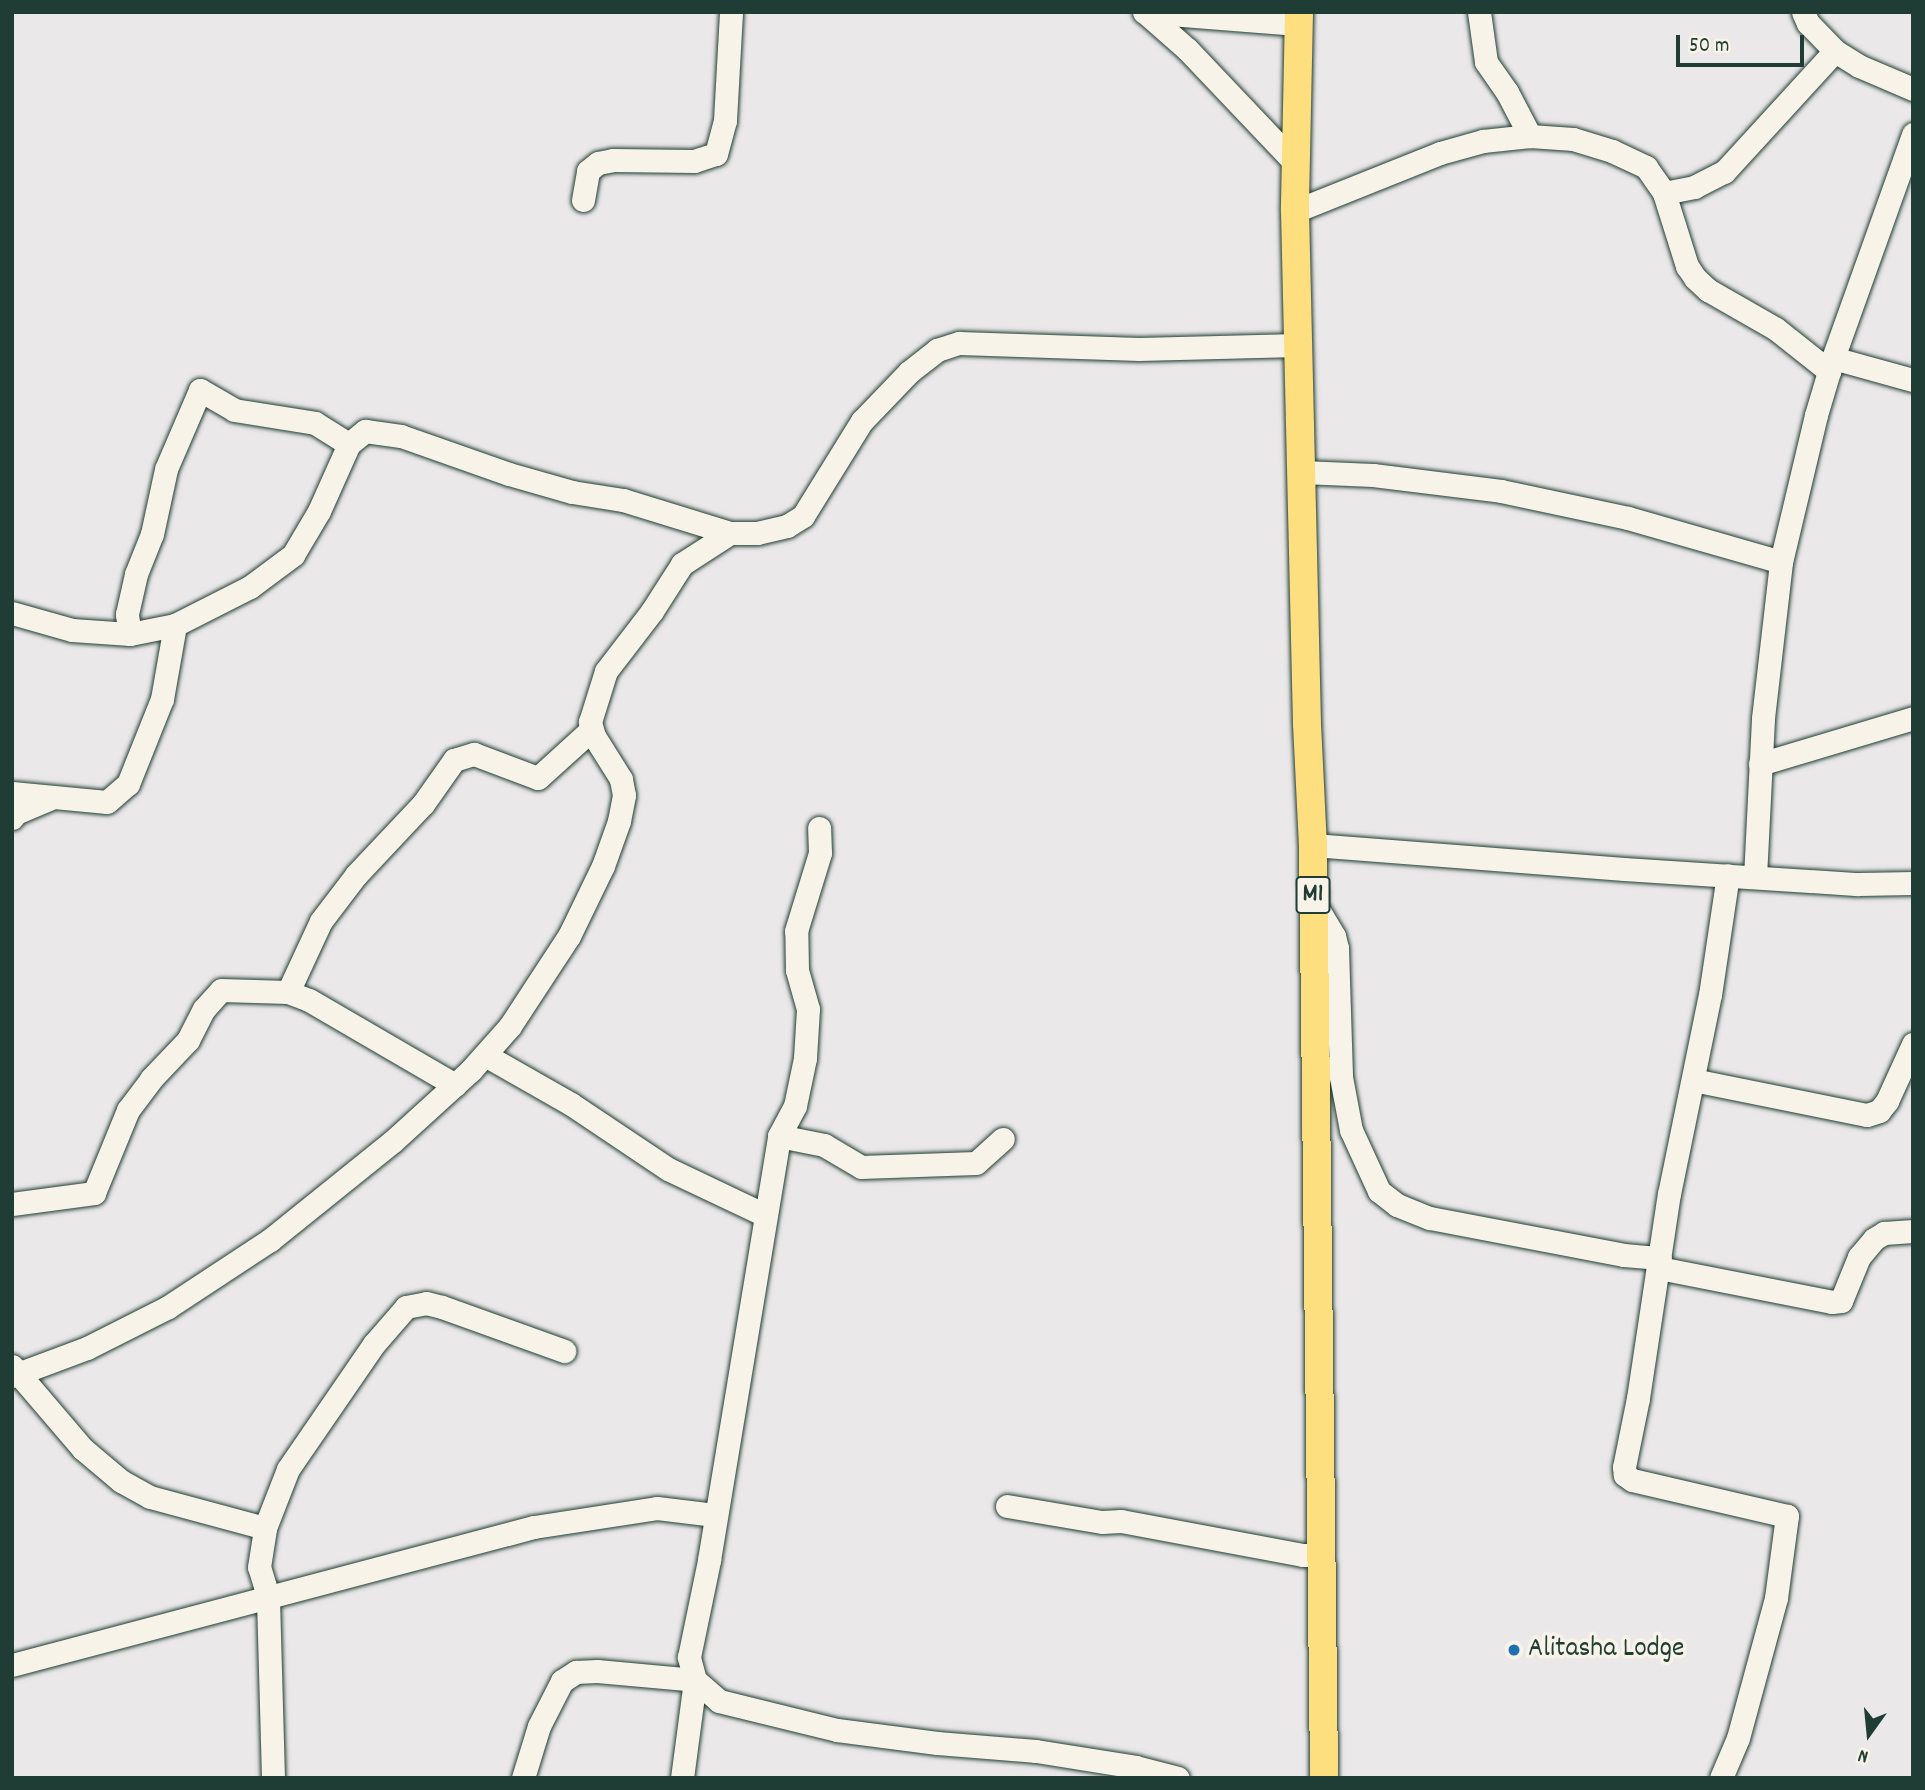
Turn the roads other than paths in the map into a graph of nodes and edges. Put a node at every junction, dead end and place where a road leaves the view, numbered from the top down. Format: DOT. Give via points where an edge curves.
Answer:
graph roads {
  1 [pos="731,12"];
  2 [pos="1145,12"];
  3 [pos="1479,12"];
  4 [pos="1803,12"];
  5 [pos="1298,18"];
  6 [pos="1835,51"];
  7 [pos="1913,89"];
  8 [pos="1913,134"];
  9 [pos="1530,136"];
  10 [pos="1295,163"];
  11 [pos="1664,193"];
  12 [pos="583,200"];
  13 [pos="1295,211"];
  14 [pos="1297,345"];
  15 [pos="1831,365"];
  16 [pos="1913,380"];
  17 [pos="349,443"];
  18 [pos="1302,471"];
  19 [pos="730,533"];
  20 [pos="1781,562"];
  21 [pos="12,613"];
  22 [pos="175,625"];
  23 [pos="130,634"];
  24 [pos="1913,718"];
  25 [pos="591,730"];
  26 [pos="1760,764"];
  27 [pos="12,793"];
  28 [pos="49,799"];
  29 [pos="12,818"];
  30 [pos="819,828"];
  31 [pos="1313,845"];
  32 [pos="1728,876"];
  33 [pos="1755,877"];
  34 [pos="1913,883"];
  35 [pos="1313,901"];
  36 [pos="288,992"];
  37 [pos="1913,1044"];
  38 [pos="485,1055"];
  39 [pos="1693,1080"];
  40 [pos="455,1085"];
  41 [pos="779,1136"];
  42 [pos="1003,1139"];
  43 [pos="12,1204"];
  44 [pos="765,1215"];
  45 [pos="1913,1231"];
  46 [pos="1660,1263"];
  47 [pos="564,1351"];
  48 [pos="15,1372"];
  49 [pos="1007,1506"];
  50 [pos="715,1515"];
  51 [pos="265,1528"];
  52 [pos="1321,1555"];
  53 [pos="268,1595"];
  54 [pos="12,1665"];
  55 [pos="695,1680"];
  56 [pos="273,1778"];
  57 [pos="523,1778"];
  58 [pos="682,1778"];
  59 [pos="1178,1778"];
  60 [pos="1324,1778"];
  61 [pos="1721,1778"];
  1 -- 12 [label="street" via="725,120 716,155 694,161 598,163 589,171"];
  2 -- 5 [label="street"];
  2 -- 10 [label="street" via="1187,49"];
  3 -- 9 [label="street" via="1486,62"];
  4 -- 6 [label="street"];
  5 -- 10 [label="main road, M1"];
  6 -- 7 [label="street"];
  6 -- 11 [label="street" via="1724,172 1694,187"];
  8 -- 15 [label="street"];
  9 -- 11 [label="street" via="1573,139 1631,159 1646,167"];
  9 -- 13 [label="street" via="1483,141 1440,153"];
  10 -- 13 [label="main road, M1"];
  11 -- 15 [label="street" via="1687,267 1695,278"];
  13 -- 14 [label="main road, M1"];
  14 -- 18 [label="main road, M1"];
  14 -- 19 [label="street" via="1139,349 959,343 937,350 862,421 803,516 787,526 757,533"];
  15 -- 16 [label="street"];
  15 -- 20 [label="street"];
  17 -- 19 [label="street" via="365,431 401,436 509,474 572,492 623,500"];
  17 -- 22 [label="street" via="319,511 293,555 250,587"];
  17 -- 23 [label="street" via="315,423 234,410 200,390 166,468 152,534 127,614"];
  18 -- 20 [label="street" via="1501,491 1628,518"];
  18 -- 31 [label="main road, M1"];
  19 -- 25 [label="street" via="691,556 676,572 606,671 593,705"];
  20 -- 26 [label="street"];
  21 -- 23 [label="street" via="72,630"];
  22 -- 23 [label="street"];
  22 -- 28 [label="street" via="162,699 128,784 107,802"];
  24 -- 26 [label="street"];
  25 -- 36 [label="street" via="538,778 474,754 454,760 423,804 356,875 321,921"];
  25 -- 38 [label="street" via="621,779 624,795 619,821 569,936 510,1026"];
  26 -- 33 [label="street"];
  27 -- 28 [label="street"];
  28 -- 29 [label="street"];
  30 -- 41 [label="street" via="820,853 796,931 797,971 808,1009 805,1058 795,1106"];
  31 -- 32 [label="street"];
  31 -- 35 [label="main road, M1"];
  32 -- 33 [label="street"];
  32 -- 39 [label="street"];
  33 -- 34 [label="street"];
  35 -- 46 [label="street" via="1336,948 1341,1077 1351,1130 1379,1191 1397,1205 1430,1218"];
  35 -- 52 [label="main road, M1"];
  36 -- 40 [label="street"];
  36 -- 43 [label="street" via="221,990 213,996 188,1040 128,1110 94,1193"];
  37 -- 39 [label="street" via="1887,1101 1879,1111 1867,1115"];
  38 -- 40 [label="street"];
  38 -- 44 [label="street" via="571,1104 668,1170"];
  39 -- 46 [label="street"];
  40 -- 48 [label="street" via="336,1189 168,1307 87,1348"];
  41 -- 42 [label="street" via="824,1145 861,1167 976,1163"];
  41 -- 44 [label="street"];
  44 -- 50 [label="street"];
  45 -- 46 [label="street" via="1884,1233 1874,1239 1859,1257 1841,1301"];
  46 -- 61 [label="street" via="1625,1475 1787,1516 1776,1598 1738,1738"];
  47 -- 51 [label="street" via="443,1307 406,1307 380,1336 288,1469"];
  48 -- 51 [label="street" via="83,1449 121,1481 150,1497"];
  49 -- 52 [label="street"];
  50 -- 53 [label="street" via="657,1508 534,1527"];
  50 -- 55 [label="street" via="689,1657"];
  51 -- 53 [label="street" via="259,1567"];
  52 -- 60 [label="main road, M1"];
  53 -- 54 [label="street"];
  53 -- 56 [label="street"];
  55 -- 57 [label="street" via="576,1672 562,1681 549,1702"];
  55 -- 58 [label="street"];
  55 -- 59 [label="street" via="719,1701 837,1730 1036,1751"];
}
